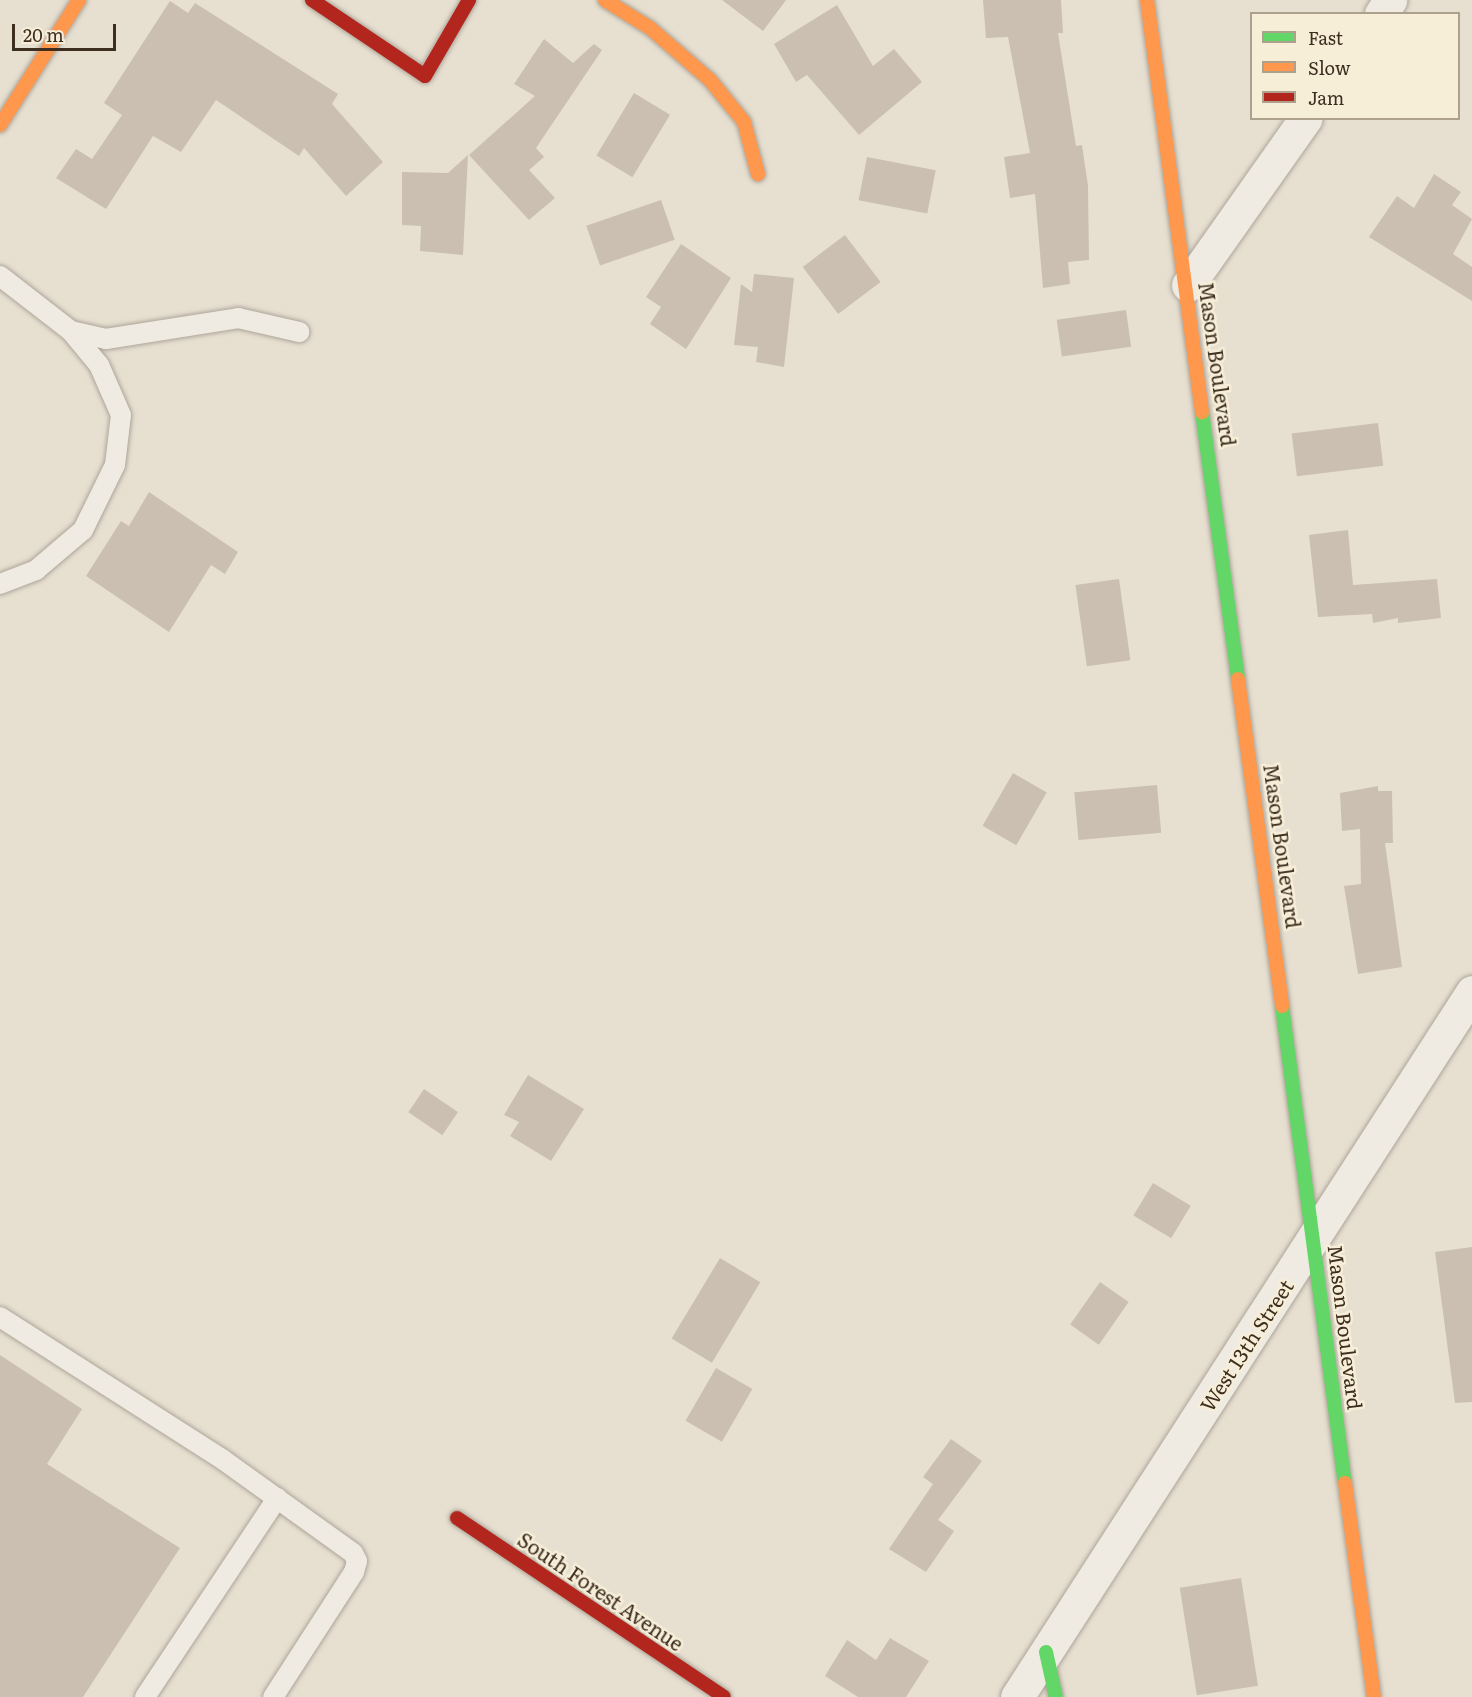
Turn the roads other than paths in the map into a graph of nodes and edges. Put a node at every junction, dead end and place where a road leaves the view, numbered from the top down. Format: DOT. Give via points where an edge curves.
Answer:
graph roads {
  1 [pos="78,0"];
  2 [pos="312,0"];
  3 [pos="469,0"];
  4 [pos="605,0"];
  5 [pos="1147,0"];
  6 [pos="1305,120"];
  7 [pos="0,125"];
  8 [pos="758,174"];
  9 [pos="0,276"];
  10 [pos="1188,285"];
  11 [pos="71,331"];
  12 [pos="299,332"];
  13 [pos="0,584"];
  14 [pos="1472,992"];
  15 [pos="1316,1239"];
  16 [pos="0,1317"];
  17 [pos="277,1498"];
  18 [pos="457,1518"];
  19 [pos="1046,1652"];
  20 [pos="145,1697"];
  21 [pos="273,1697"];
  22 [pos="724,1697"];
  23 [pos="1017,1697"];
  24 [pos="1056,1697"];
  25 [pos="1374,1697"];
  1 -- 7 [label="street"];
  2 -- 3 [label="street" via="425,76"];
  4 -- 8 [label="street" via="650,28 710,80 744,122"];
  5 -- 10 [label="street, Mason Boulevard"];
  6 -- 10 [label="street"];
  9 -- 11 [label="lane"];
  10 -- 15 [label="street, Mason Boulevard"];
  11 -- 12 [label="lane" via="106,339 238,318"];
  11 -- 13 [label="lane" via="99,365 121,415 115,465 83,530 36,570"];
  14 -- 15 [label="street, West 13th Street"];
  15 -- 19 [label="street, West 13th Street"];
  15 -- 25 [label="street, Mason Boulevard"];
  16 -- 17 [label="lane"];
  17 -- 20 [label="lane"];
  17 -- 21 [label="lane" via="353,1553 357,1561"];
  18 -- 22 [label="street, South Forest Avenue"];
  19 -- 23 [label="street, West 13th Street"];
  19 -- 24 [label="street"];
}
